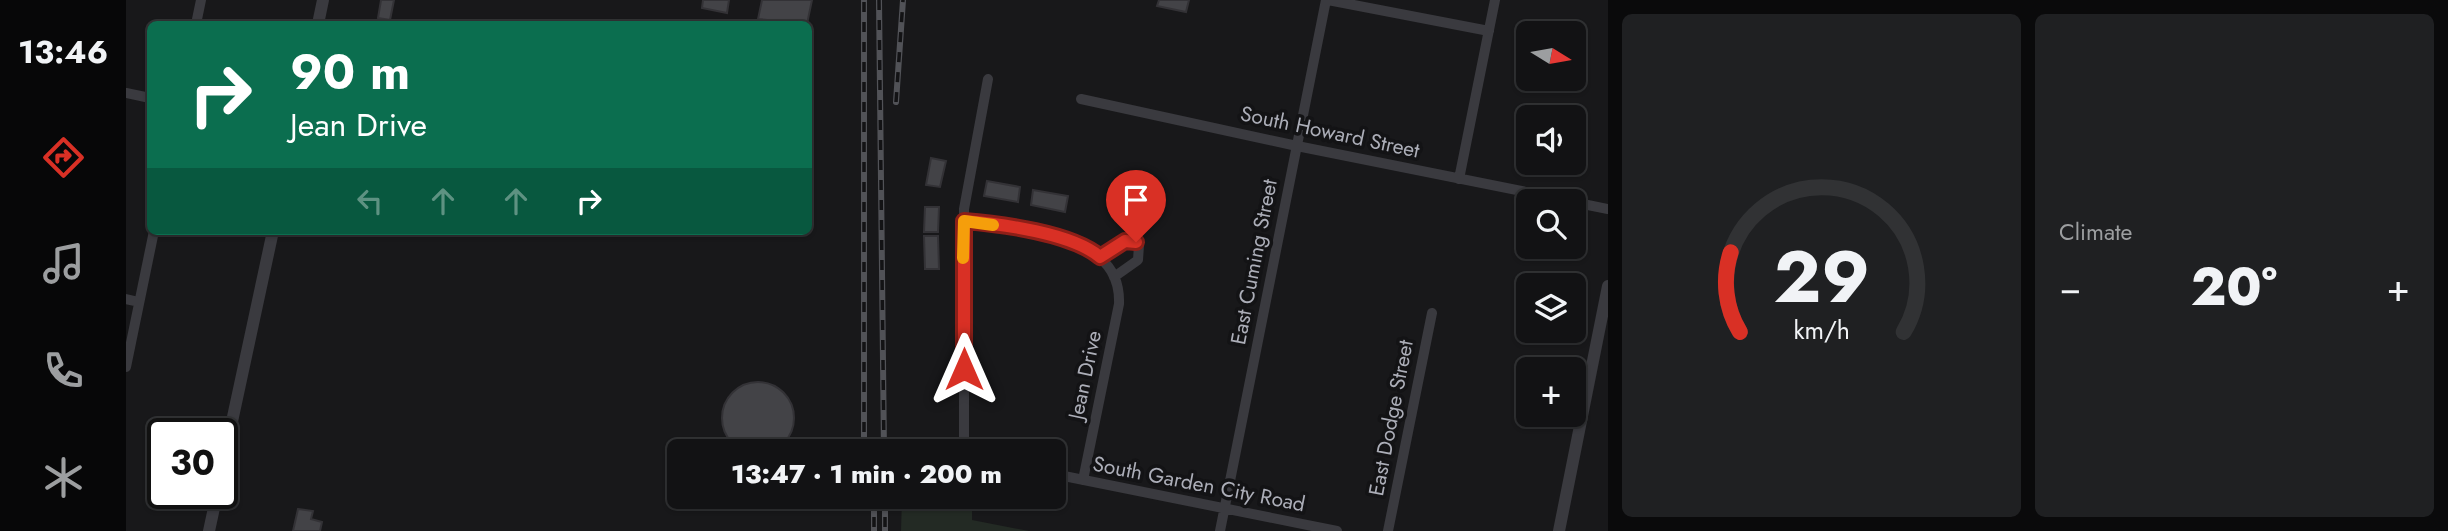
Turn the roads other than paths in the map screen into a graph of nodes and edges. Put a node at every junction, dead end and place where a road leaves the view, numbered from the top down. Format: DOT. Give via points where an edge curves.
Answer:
graph roads {
  1 [pos="201,0"];
  2 [pos="323,0"];
  3 [pos="1327,0"];
  4 [pos="1495,0"];
  5 [pos="197,21"];
  6 [pos="319,21"];
  7 [pos="1489,32"];
  8 [pos="988,79"];
  9 [pos="126,93"];
  10 [pos="147,97"];
  11 [pos="1081,99"];
  12 [pos="1297,146"];
  13 [pos="1459,178"];
  14 [pos="1516,190"];
  15 [pos="1586,204"];
  16 [pos="1608,209"];
  17 [pos="964,221"];
  18 [pos="153,235"];
  19 [pos="272,235"];
  20 [pos="1100,257"];
  21 [pos="1114,277"];
  22 [pos="1608,286"];
  23 [pos="126,299"];
  24 [pos="139,302"];
  25 [pos="1432,313"];
  26 [pos="126,367"];
  27 [pos="233,418"];
  28 [pos="964,439"];
  29 [pos="1066,476"];
  30 [pos="1083,480"];
  31 [pos="1224,508"];
  32 [pos="214,509"];
  33 [pos="209,531"];
  34 [pos="1220,531"];
  35 [pos="1337,531"];
  36 [pos="1388,531"];
  37 [pos="1559,531"];
  1 -- 5 [label="street"];
  2 -- 6 [label="street"];
  3 -- 7 [label="street"];
  3 -- 12 [label="street, East Cuming Street"];
  4 -- 7 [label="street"];
  7 -- 13 [label="street"];
  8 -- 17 [label="street" via="967,179"];
  9 -- 10 [label="street"];
  11 -- 12 [label="street, South Howard Street"];
  12 -- 13 [label="street, South Howard Street"];
  12 -- 31 [label="street, East Cuming Street"];
  13 -- 14 [label="street, South Howard Street"];
  15 -- 16 [label="street, South Howard Street"];
  17 -- 20 [label="street, Jean Drive" via="1069,240"];
  17 -- 28 [label="street"];
  18 -- 24 [label="street"];
  19 -- 27 [label="street"];
  20 -- 21 [label="street, Jean Drive"];
  20 -- 21 [label="street" via="1125,241 1139,245 1138,260"];
  21 -- 30 [label="street, Jean Drive" via="1119,304"];
  22 -- 37 [label="street"];
  23 -- 24 [label="street"];
  24 -- 26 [label="street"];
  25 -- 36 [label="street, East Dodge Street"];
  29 -- 30 [label="street, South Garden City Road"];
  30 -- 31 [label="street, South Garden City Road"];
  31 -- 34 [label="street, East Cuming Street"];
  31 -- 35 [label="street, South Garden City Road"];
  32 -- 33 [label="street"];
}
